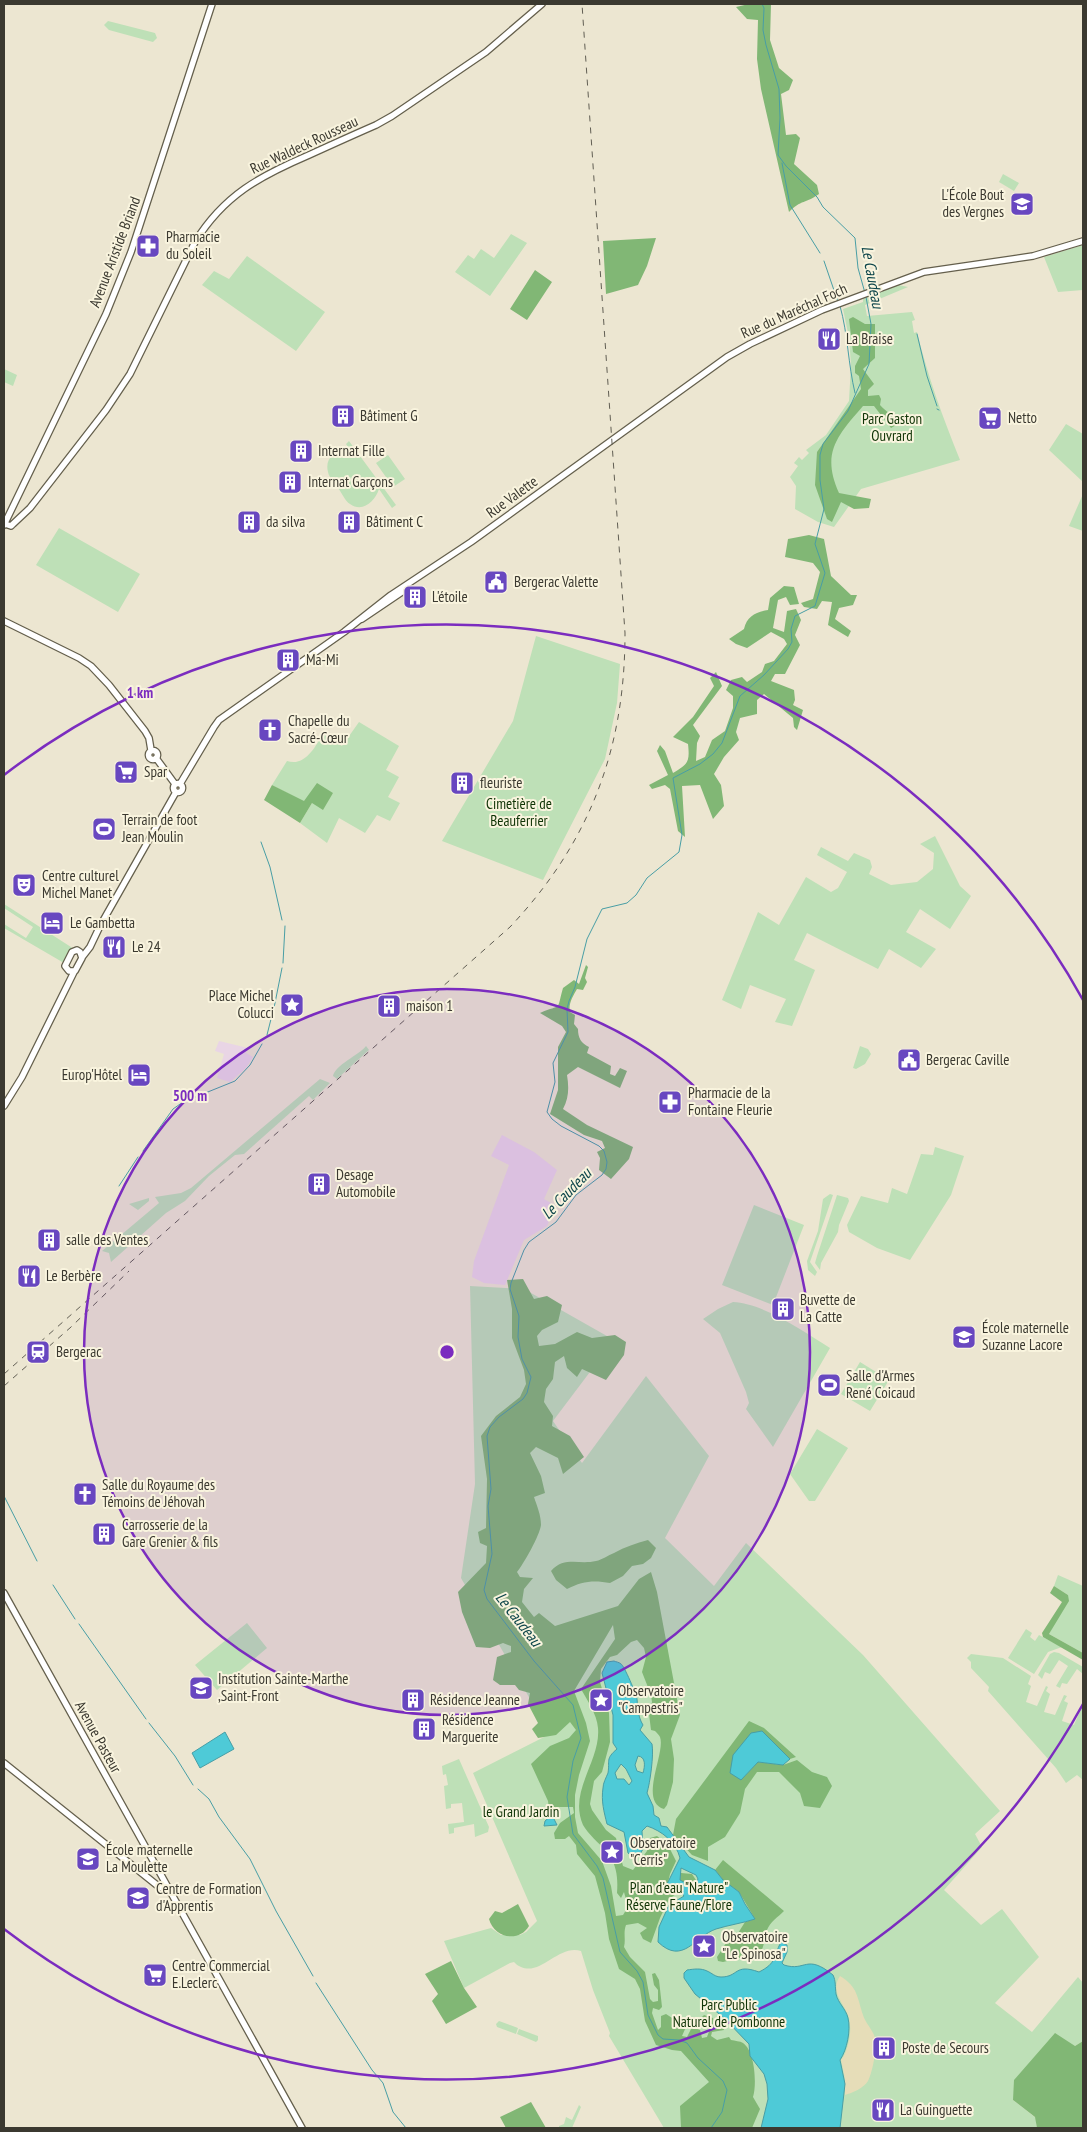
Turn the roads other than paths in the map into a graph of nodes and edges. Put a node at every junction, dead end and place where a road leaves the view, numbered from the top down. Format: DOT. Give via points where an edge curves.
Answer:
graph roads {
  1 [pos="212,4"];
  2 [pos="542,4"];
  3 [pos="1083,241"];
  4 [pos="624,432"];
  5 [pos="4,525"];
  6 [pos="4,621"];
  7 [pos="178,784"];
  8 [pos="83,956"];
  9 [pos="71,972"];
  10 [pos="4,1106"];
  11 [pos="4,1593"];
  12 [pos="4,1763"];
  13 [pos="171,1893"];
  14 [pos="302,2128"];
  1 -- 5 [label="main road, Avenue Aristide Briand" via="131,252 106,314"];
  2 -- 5 [label="main road, Rue Waldeck Rousseau" via="486,52 392,116 261,177 231,198 206,224 130,374 106,410 30,508 11,526"];
  3 -- 4 [label="main road, Rue du Maréchal Foch" via="1033,256 924,272 836,305 735,352"];
  4 -- 7 [label="main road, Rue Valette" via="220,720"];
  6 -- 7 [label="main road" via="79,658 94,670 144,731 151,750 157,753 156,758"];
  7 -- 8 [label="main road, Rue Valette" via="182,790 176,792"];
  8 -- 9 [label="main road"];
  8 -- 9 [label="main road" via="77,950 72,952 65,966"];
  9 -- 10 [label="main road" via="70,981 22,1078"];
  11 -- 13 [label="main road, Avenue Pasteur"];
  12 -- 13 [label="main road"];
  13 -- 14 [label="main road, Avenue Pasteur"];
}
